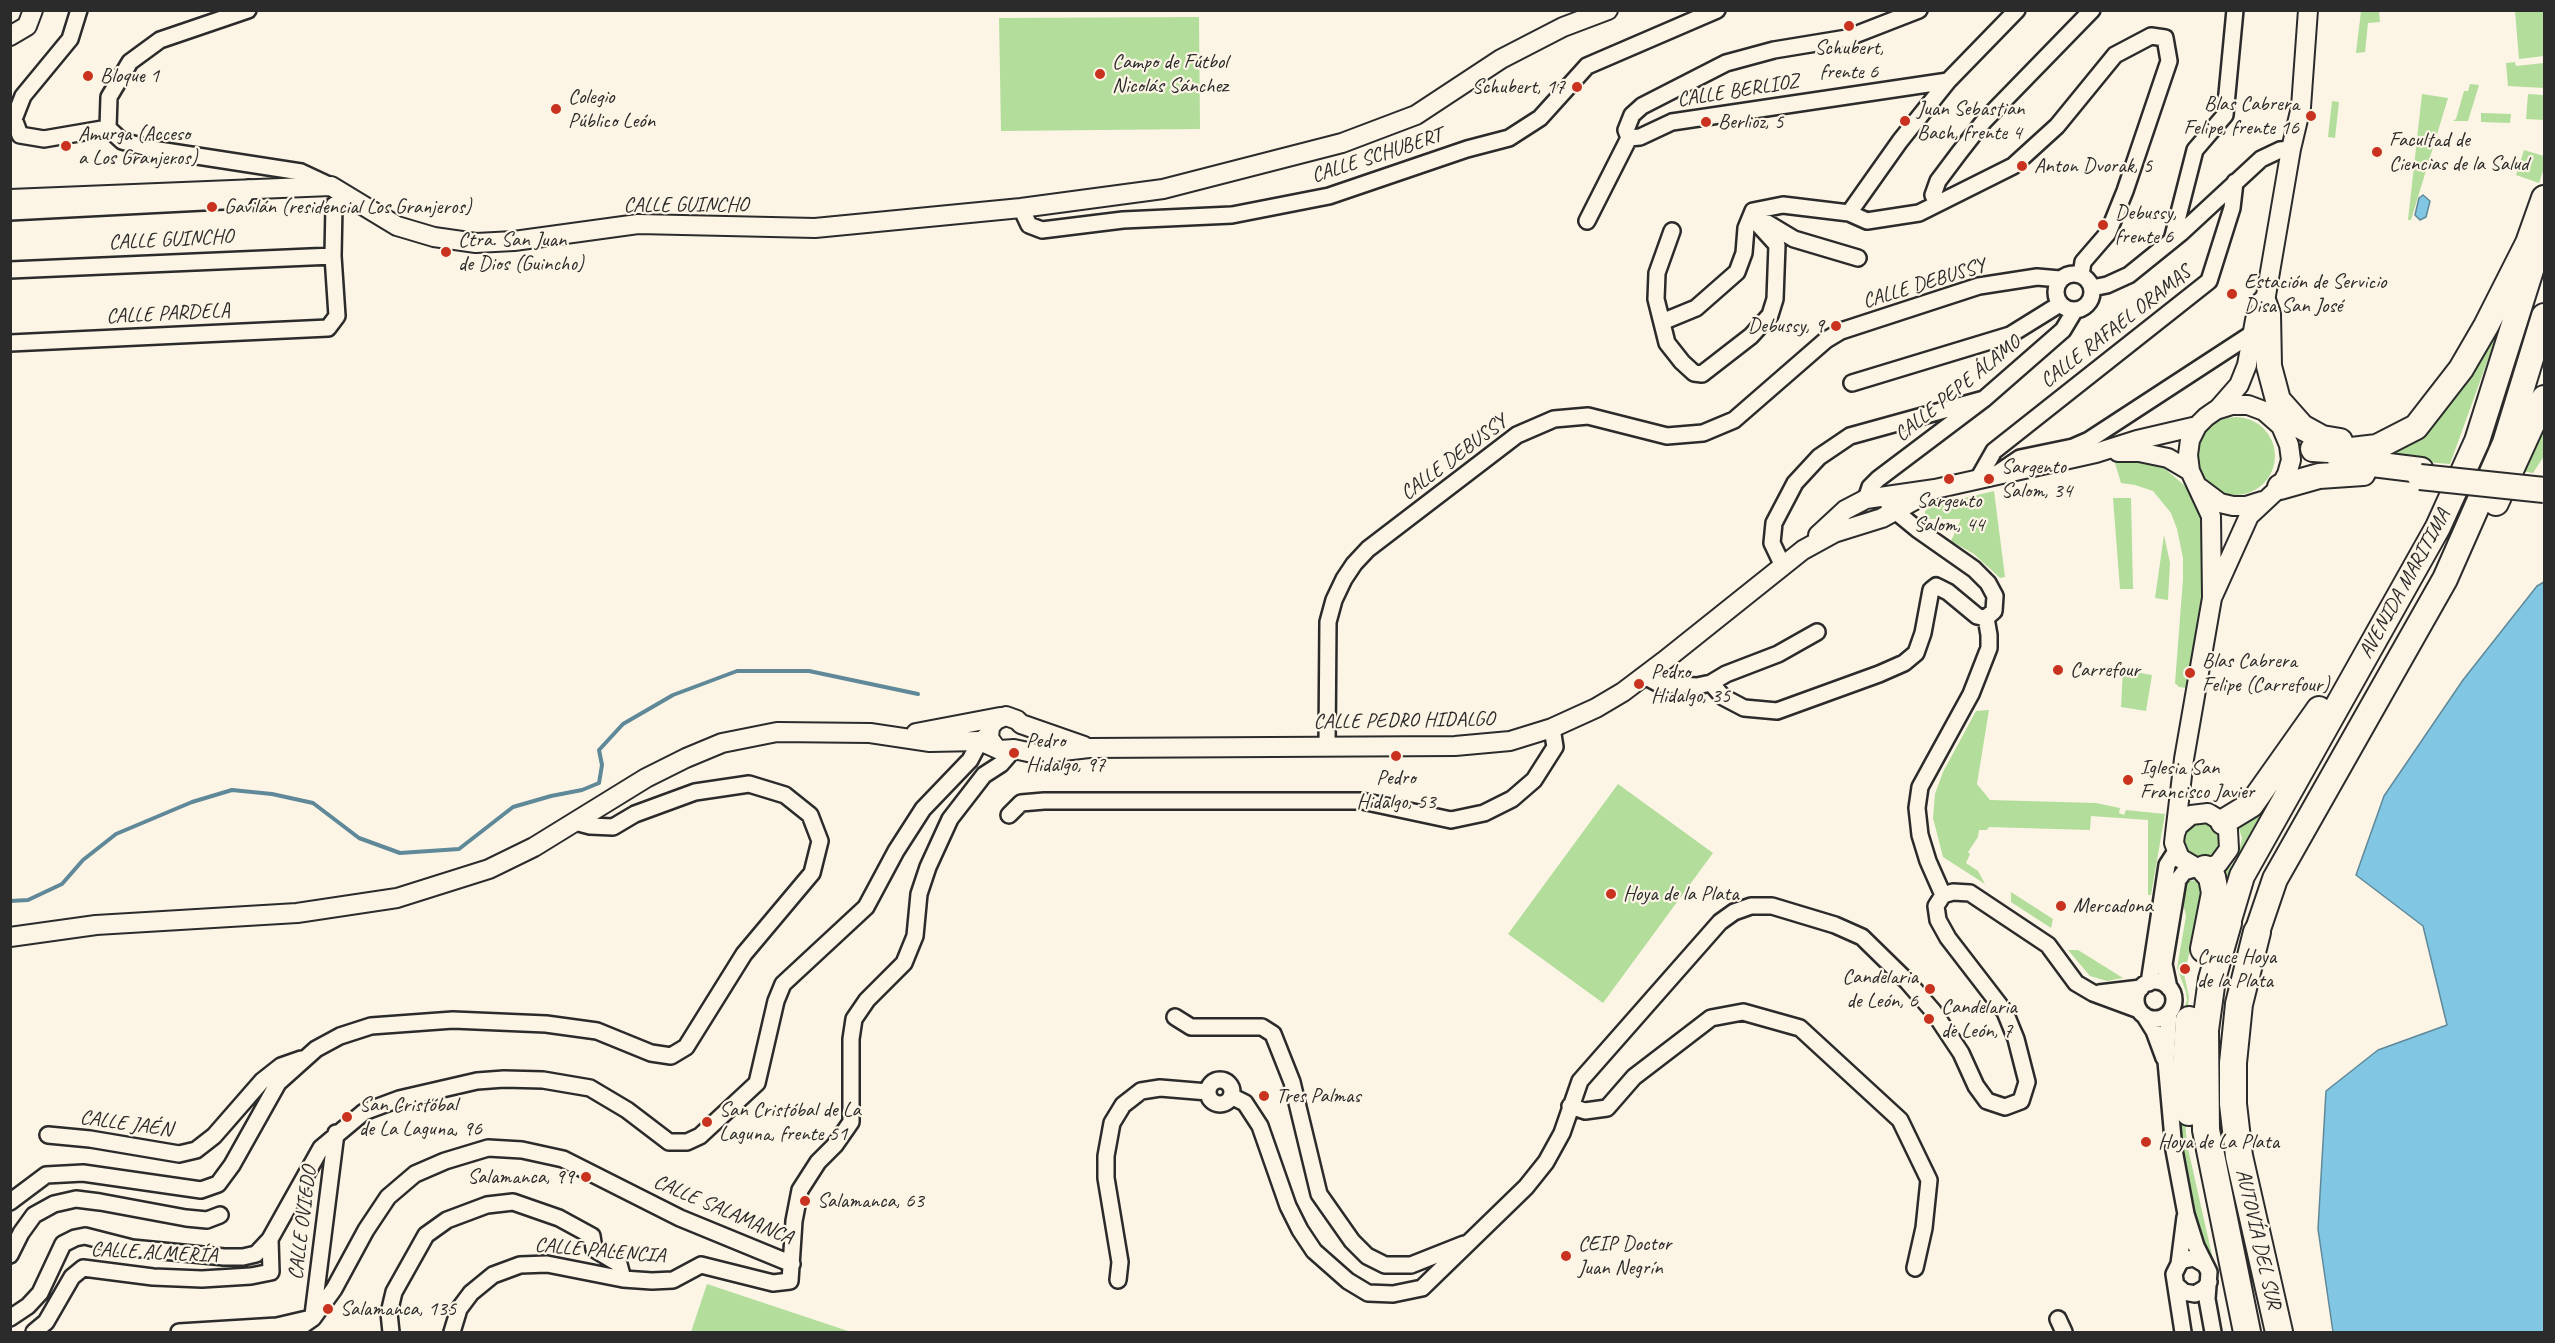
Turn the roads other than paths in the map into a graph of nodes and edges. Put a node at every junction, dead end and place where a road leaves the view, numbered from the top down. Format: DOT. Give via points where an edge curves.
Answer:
graph roads {
  1 [pos="33,10"];
  2 [pos="79,10"];
  3 [pos="248,10"];
  4 [pos="1608,10"];
  5 [pos="1717,10"];
  6 [pos="1919,10"];
  7 [pos="2017,10"];
  8 [pos="2092,10"];
  9 [pos="2235,10"];
  10 [pos="2308,10"];
  11 [pos="10,36"];
  12 [pos="1948,81"];
  13 [pos="108,128"];
  14 [pos="1629,138"];
  15 [pos="2291,149"];
  16 [pos="2235,182"];
  17 [pos="331,186"];
  18 [pos="249,188"];
  19 [pos="349,197"];
  20 [pos="2544,198"];
  21 [pos="10,199"];
  22 [pos="1937,204"];
  23 [pos="1021,208"];
  24 [pos="1753,211"];
  25 [pos="10,212"];
  26 [pos="1849,213"];
  27 [pos="1587,221"];
  28 [pos="2544,229"];
  29 [pos="1672,231"];
  30 [pos="2172,240"];
  31 [pos="333,256"];
  32 [pos="1858,258"];
  33 [pos="10,270"];
  34 [pos="2081,275"];
  35 [pos="2060,279"];
  36 [pos="2092,288"];
  37 [pos="2264,303"];
  38 [pos="2060,304"];
  39 [pos="2075,310"];
  40 [pos="2544,316"];
  41 [pos="1662,322"];
  42 [pos="2253,333"];
  43 [pos="10,343"];
  44 [pos="1852,383"];
  45 [pos="2544,398"];
  46 [pos="1984,399"];
  47 [pos="2433,407"];
  48 [pos="2216,410"];
  49 [pos="2197,426"];
  50 [pos="2280,426"];
  51 [pos="2313,449"];
  52 [pos="2096,453"];
  53 [pos="2420,473"];
  54 [pos="1987,477"];
  55 [pos="2194,478"];
  56 [pos="2544,483"];
  57 [pos="1935,489"];
  58 [pos="2544,490"];
  59 [pos="2276,491"];
  60 [pos="1870,498"];
  61 [pos="1904,506"];
  62 [pos="1845,510"];
  63 [pos="1855,526"];
  64 [pos="1803,550"];
  65 [pos="1782,564"];
  66 [pos="2445,579"];
  67 [pos="2400,597"];
  68 [pos="2212,598"];
  69 [pos="1986,618"];
  70 [pos="1817,632"];
  71 [pos="1644,676"];
  72 [pos="1711,683"];
  73 [pos="1000,717"];
  74 [pos="1021,724"];
  75 [pos="1552,728"];
  76 [pos="893,736"];
  77 [pos="995,743"];
  78 [pos="1327,746"];
  79 [pos="1089,748"];
  80 [pos="2184,759"];
  81 [pos="1009,815"];
  82 [pos="2215,818"];
  83 [pos="575,822"];
  84 [pos="2175,843"];
  85 [pos="2201,869"];
  86 [pos="1943,895"];
  87 [pos="2228,923"];
  88 [pos="2257,932"];
  89 [pos="10,937"];
  90 [pos="2145,985"];
  91 [pos="2169,988"];
  92 [pos="2093,993"];
  93 [pos="2141,1013"];
  94 [pos="2169,1013"];
  95 [pos="1175,1017"];
  96 [pos="306,1058"];
  97 [pos="2166,1061"];
  98 [pos="1570,1106"];
  99 [pos="336,1133"];
  100 [pos="48,1135"];
  101 [pos="10,1202"];
  102 [pos="2186,1214"];
  103 [pos="220,1215"];
  104 [pos="270,1239"];
  105 [pos="1472,1241"];
  106 [pos="10,1255"];
  107 [pos="792,1264"];
  108 [pos="2179,1264"];
  109 [pos="2204,1264"];
  110 [pos="2233,1264"];
  111 [pos="1915,1268"];
  112 [pos="623,1279"];
  113 [pos="1118,1280"];
  114 [pos="2209,1282"];
  115 [pos="2176,1285"];
  116 [pos="2192,1294"];
  117 [pos="10,1318"];
  118 [pos="313,1318"];
  119 [pos="2183,1326"];
  120 [pos="2212,1330"];
  121 [pos="34,1332"];
  122 [pos="178,1332"];
  123 [pos="293,1332"];
  124 [pos="391,1332"];
  125 [pos="452,1332"];
  126 [pos="2247,1332"];
  127 [pos="2279,1332"];
  1 -- 11 [label="street" via="27,26"];
  2 -- 13 [label="street" via="69,39 23,96 14,119 20,135 44,139"];
  3 -- 13 [label="street" via="160,40 130,62 109,97"];
  4 -- 23 [label="street, CALLE GUINCHO" via="1563,27 1501,59 1416,115 1342,143 1163,189"];
  5 -- 23 [label="street, CALLE SCHUBERT" via="1587,66 1540,118 1509,138 1329,196 1232,215 1123,220 1042,230 1029,225"];
  6 -- 14 [label="street" via="1847,38 1725,63 1642,106 1632,115 1626,130"];
  7 -- 12 [label="street"];
  8 -- 22 [label="street" via="1959,153 1935,188"];
  9 -- 30 [label="street" via="2225,115 2194,150"];
  10 -- 15 [label="street" via="2301,107"];
  12 -- 14 [label="street, CALLE BERLIOZ" via="1672,122 1641,137"];
  12 -- 26 [label="street"];
  13 -- 17 [label="street" via="122,141 152,149 301,172"];
  14 -- 27 [label="street"];
  15 -- 16 [label="street" via="2270,153"];
  15 -- 37 [label="street"];
  16 -- 30 [label="street"];
  16 -- 54 [label="street, CALLE RAFAEL ORAMAS" via="2232,208 2209,280 1994,451"];
  17 -- 18 [label="street"];
  17 -- 19 [label="street, CALLE GUINCHO"];
  18 -- 21 [label="street"];
  18 -- 25 [label="street" via="242,200"];
  19 -- 23 [label="street, CALLE GUINCHO" via="397,226 476,243 638,224 815,228"];
  19 -- 31 [label="street" via="334,205"];
  20 -- 47 [label="highway" via="2528,243 2486,326"];
  22 -- 26 [label="street" via="1919,213 1867,221"];
  22 -- 34 [label="street" via="2013,166 2057,126 2115,55 2151,36 2165,38 2169,61 2125,191 2108,233 2083,262"];
  24 -- 26 [label="street" via="1784,205"];
  24 -- 32 [label="street" via="1794,238"];
  24 -- 41 [label="street" via="1737,272 1696,309"];
  24 -- 41 [label="street" via="1757,223 1777,245 1775,299 1770,315 1751,336 1702,374 1694,373 1667,343"];
  28 -- 67 [label="highway, AVENIDA MARITIMA" via="2477,441 2438,528"];
  29 -- 41 [label="street" via="1657,273 1656,299"];
  30 -- 36 [label="street" via="2130,276"];
  31 -- 33 [label="street, CALLE GUINCHO"];
  31 -- 43 [label="street, CALLE PARDELA" via="337,316 328,328"];
  34 -- 35 [label="street" via="2070,274"];
  34 -- 36 [label="street"];
  35 -- 38 [label="street" via="2055,294"];
  35 -- 78 [label="street, CALLE DEBUSSY" via="2037,277 1979,286 1841,331 1734,420 1703,433 1667,436 1588,416 1554,419 1517,435 1368,549 1344,579 1328,622"];
  36 -- 39 [label="street" via="2087,306"];
  37 -- 42 [label="street"];
  37 -- 47 [label="highway" via="2274,390 2286,412 2302,427 2335,441 2374,438 2394,431"];
  37 -- 50 [label="street" via="2262,378"];
  38 -- 39 [label="street"];
  38 -- 44 [label="street" via="2010,335"];
  39 -- 46 [label="street, CALLE PEPE ÁLAMO" via="2062,330"];
  40 -- 66 [label="highway, AVENIDA MARITIMA" via="2505,443"];
  42 -- 48 [label="street" via="2239,385"];
  42 -- 54 [label="street" via="2089,440 2020,458"];
  45 -- 66 [label="highway" via="2494,508"];
  46 -- 60 [label="street, CALLE PEPE ÁLAMO" via="1878,479 1870,487"];
  46 -- 65 [label="street" via="1850,436 1819,457 1795,483 1774,523 1772,543"];
  47 -- 51 [label="highway" via="2416,427 2377,447"];
  48 -- 49 [label="street"];
  48 -- 50 [label="street" via="2248,405 2264,411"];
  49 -- 52 [label="street, CALLE PEDRO HIDALGO"];
  49 -- 55 [label="street" via="2188,455"];
  50 -- 51 [label="highway"];
  50 -- 59 [label="street" via="2289,445 2290,460 2287,474"];
  51 -- 53 [label="highway" via="2336,460"];
  52 -- 54 [label="street, CALLE PEDRO HIDALGO"];
  52 -- 55 [label="street, CALLE PEDRO HIDALGO" via="2139,452 2168,458"];
  53 -- 56 [label="highway"];
  53 -- 58 [label="highway, bridge"];
  53 -- 59 [label="highway" via="2319,476"];
  54 -- 57 [label="street, CALLE PEDRO HIDALGO"];
  55 -- 59 [label="street" via="2214,499 2233,506 2246,506"];
  55 -- 68 [label="street" via="2211,516"];
  57 -- 60 [label="street, CALLE PEDRO HIDALGO"];
  57 -- 61 [label="street, CALLE PEDRO HIDALGO"];
  59 -- 68 [label="street" via="2249,516"];
  60 -- 61 [label="street"];
  60 -- 62 [label="street, CALLE PEDRO HIDALGO"];
  61 -- 63 [label="street, CALLE PEDRO HIDALGO"];
  61 -- 69 [label="street" via="1917,529 1988,583 1995,596 1994,610"];
  62 -- 63 [label="street" via="1846,520"];
  62 -- 64 [label="street, CALLE PEDRO HIDALGO"];
  63 -- 64 [label="street, CALLE PEDRO HIDALGO"];
  64 -- 65 [label="street, CALLE PEDRO HIDALGO"];
  65 -- 71 [label="street, CALLE PEDRO HIDALGO"];
  66 -- 88 [label="highway, AVENIDA MARITIMA" via="2275,879"];
  67 -- 82 [label="highway" via="2252,803 2235,817"];
  67 -- 87 [label="highway, AVENIDA MARITIMA" via="2242,876"];
  68 -- 80 [label="street"];
  69 -- 72 [label="street" via="1977,616 1936,585 1931,590 1916,653 1879,674 1777,711 1744,708 1723,697"];
  69 -- 86 [label="street" via="1989,648 1971,694 1920,787 1920,835"];
  70 -- 72 [label="street"];
  71 -- 72 [label="street" via="1659,684"];
  71 -- 75 [label="street, CALLE PEDRO HIDALGO" via="1623,693"];
  73 -- 74 [label="street" via="1012,717"];
  73 -- 76 [label="street"];
  73 -- 77 [label="street" via="992,723"];
  74 -- 77 [label="street" via="1022,741"];
  74 -- 79 [label="street"];
  75 -- 78 [label="street, CALLE PEDRO HIDALGO" via="1510,741 1455,747"];
  75 -- 81 [label="street" via="1555,747 1534,780 1512,799 1484,813 1451,820 1362,801 1044,801 1021,803"];
  76 -- 77 [label="street" via="930,742"];
  76 -- 83 [label="street" via="777,732 722,743 646,778"];
  77 -- 79 [label="street" via="1037,754"];
  77 -- 99 [label="street" via="970,760 923,809 866,907 783,984 757,1083 700,1136 687,1142 669,1142 590,1088 543,1080 504,1079 477,1081 399,1099 364,1112"];
  77 -- 107 [label="street, CALLE SALAMANCA" via="1001,764 984,775 950,819 922,885 915,936 904,963 854,1019 851,1122 800,1190"];
  78 -- 79 [label="street, CALLE PEDRO HIDALGO"];
  80 -- 82 [label="street" via="2187,793"];
  80 -- 84 [label="street"];
  82 -- 84 [label="street" via="2191,815 2178,826"];
  82 -- 85 [label="street" via="2230,839 2229,849 2218,864"];
  83 -- 89 [label="street" via="489,869 397,898 297,913 96,925"];
  83 -- 96 [label="street" via="613,826 634,814 695,792 749,784 785,795 802,808 810,815 820,841 812,873 744,954 686,1047 670,1056 651,1053 597,1031 546,1024 453,1020 371,1026 340,1036"];
  84 -- 85 [label="street" via="2185,863"];
  84 -- 90 [label="street" via="2167,865"];
  85 -- 91 [label="street" via="2184,872 2178,880 2164,964"];
  85 -- 110 [label="highway" via="2212,877 2215,893 2190,1017 2186,1063 2189,1114 2199,1174"];
  86 -- 92 [label="street" via="1970,893 2048,945 2076,983"];
  86 -- 98 [label="street" via="1936,906 1938,920 2005,1012 2016,1039 2027,1082 2021,1101 2005,1107 1987,1101 1933,1011 1862,937 1796,912 1751,906 1720,922 1580,1081"];
  87 -- 110 [label="highway, AUTOVÍA DEL SUR" via="2208,1004 2204,1072 2206,1130"];
  88 -- 127 [label="highway, AUTOVÍA DEL SUR" via="2239,1004 2233,1104 2239,1156"];
  90 -- 91 [label="street" via="2160,982"];
  90 -- 92 [label="street"];
  90 -- 93 [label="street" via="2136,999"];
  91 -- 94 [label="street" via="2174,1003"];
  92 -- 93 [label="street"];
  93 -- 94 [label="street" via="2160,1018"];
  93 -- 97 [label="street" via="2154,1031"];
  94 -- 97 [label="street"];
  95 -- 105 [label="street" via="1191,1027 1262,1027 1274,1034 1292,1082 1319,1194 1367,1256 1385,1265 1411,1265"];
  96 -- 100 [label="street, CALLE JAÉN" via="281,1066 262,1081 214,1136 196,1150 179,1154"];
  96 -- 101 [label="street" via="278,1083 218,1184 201,1190 83,1173 46,1175"];
  97 -- 102 [label="street" via="2174,1150"];
  98 -- 105 [label="street" via="1562,1133 1546,1162"];
  98 -- 111 [label="street" via="1585,1110 1607,1108 1634,1077 1711,1018 1743,1012 1800,1028 1900,1120 1929,1180"];
  99 -- 104 [label="street" via="321,1148"];
  99 -- 118 [label="street, CALLE OVIEDO"];
  102 -- 108 [label="street"];
  102 -- 109 [label="street"];
  103 -- 106 [label="street" via="207,1220 186,1218 76,1199 54,1204 34,1215"];
  104 -- 117 [label="street" via="256,1254 224,1257 132,1248 85,1236 75,1238 63,1244 40,1293"];
  104 -- 121 [label="street, CALLE ALMERÍA" via="271,1272 250,1276 153,1277 82,1268 72,1277 46,1322"];
  105 -- 113 [label="street" via="1422,1288 1393,1294 1368,1293 1314,1251 1300,1230 1260,1126 1245,1103 1231,1096 1219,1104 1210,1099 1208,1092 1141,1090 1123,1105 1112,1123 1106,1156 1120,1262"];
  107 -- 112 [label="street, CALLE PALENCIA" via="790,1281 772,1283 701,1265 673,1280"];
  107 -- 118 [label="street, CALLE SALAMANCA" via="680,1218 563,1160 522,1150 488,1148 415,1174 388,1197"];
  108 -- 109 [label="street" via="2194,1258"];
  108 -- 115 [label="street" via="2174,1274"];
  109 -- 114 [label="street"];
  110 -- 126 [label="highway, AUTOVÍA DEL SUR"];
  112 -- 124 [label="street" via="619,1264 594,1249 592,1236 576,1227 513,1202 487,1205 447,1220 426,1235 394,1292 389,1313"];
  112 -- 125 [label="street, CALLE PALENCIA" via="547,1264 520,1265 494,1275 471,1293 459,1309"];
  114 -- 116 [label="street"];
  114 -- 120 [label="street" via="2207,1299"];
  115 -- 116 [label="street"];
  115 -- 119 [label="street"];
  116 -- 119 [label="street"];
  116 -- 120 [label="street"];
  118 -- 122 [label="street" via="277,1326"];
  118 -- 123 [label="street, CALLE SALAMANCA"];
}
